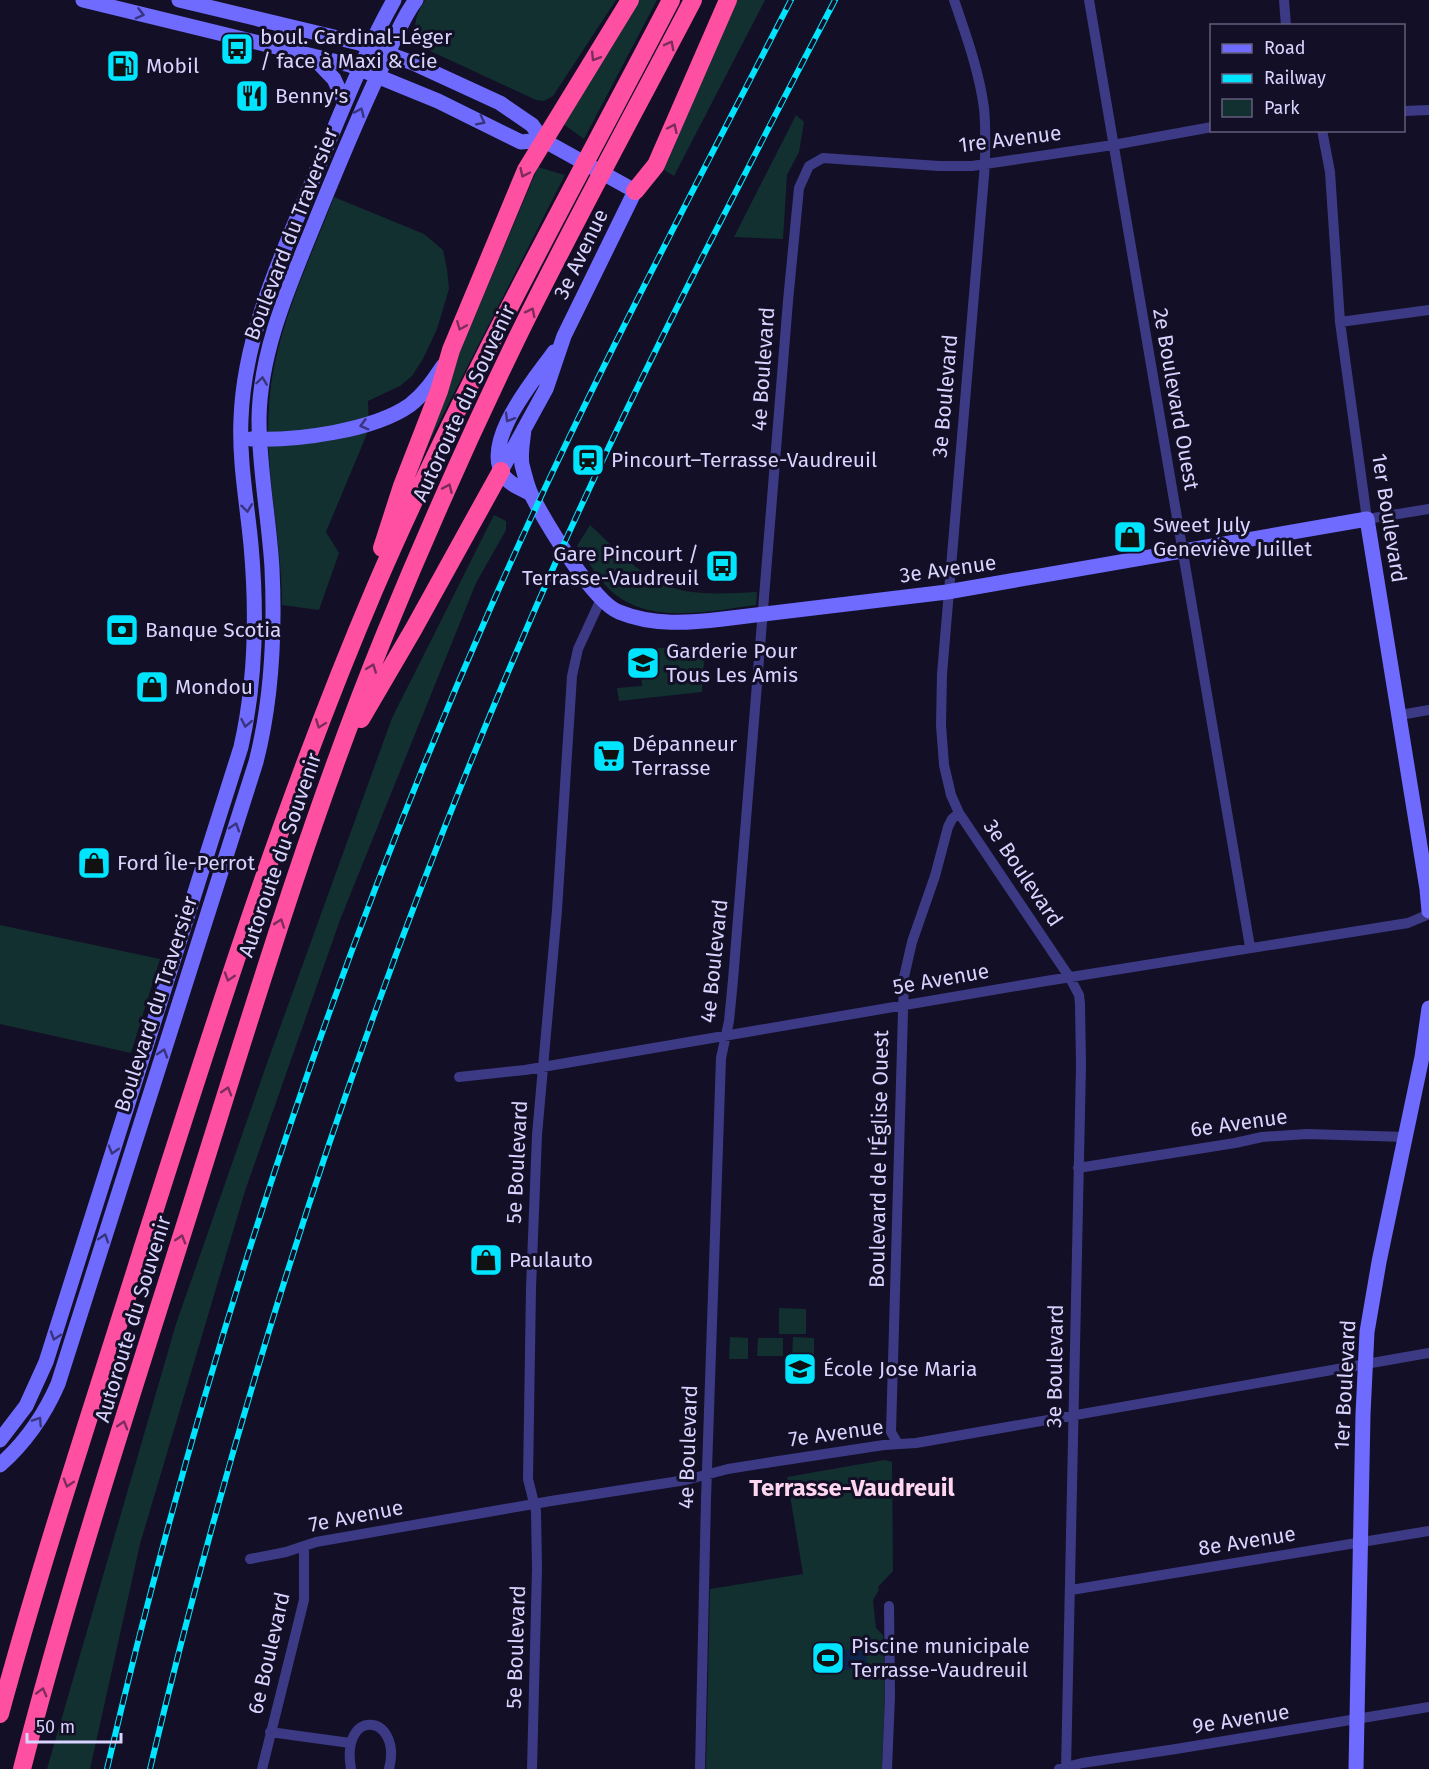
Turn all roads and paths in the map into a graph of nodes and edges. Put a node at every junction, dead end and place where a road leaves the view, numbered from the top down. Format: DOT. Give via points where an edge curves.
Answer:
graph roads {
  1 [pos="83,0"];
  2 [pos="179,0"];
  3 [pos="394,0"];
  4 [pos="416,0"];
  5 [pos="630,0"];
  6 [pos="671,0"];
  7 [pos="693,0"];
  8 [pos="728,0"];
  9 [pos="954,0"];
  10 [pos="1089,0"];
  11 [pos="1284,0"];
  12 [pos="1286,24"];
  13 [pos="371,46"];
  14 [pos="389,53"];
  15 [pos="311,55"];
  16 [pos="361,69"];
  17 [pos="378,75"];
  18 [pos="345,103"];
  19 [pos="1429,110"];
  20 [pos="1405,111"];
  21 [pos="1210,127"];
  22 [pos="1322,132"];
  23 [pos="543,140"];
  24 [pos="1113,145"];
  25 [pos="813,162"];
  26 [pos="985,164"];
  27 [pos="635,191"];
  28 [pos="1429,310"];
  29 [pos="1340,322"];
  30 [pos="564,336"];
  31 [pos="452,350"];
  32 [pos="524,429"];
  33 [pos="259,440"];
  34 [pos="240,445"];
  35 [pos="501,471"];
  36 [pos="531,494"];
  37 [pos="1429,509"];
  38 [pos="1367,519"];
  39 [pos="1182,552"];
  40 [pos="947,592"];
  41 [pos="601,599"];
  42 [pos="762,613"];
  43 [pos="350,650"];
  44 [pos="1429,710"];
  45 [pos="1400,715"];
  46 [pos="336,762"];
  47 [pos="959,813"];
  48 [pos="1429,912"];
  49 [pos="1250,947"];
  50 [pos="1070,978"];
  51 [pos="902,1006"];
  52 [pos="1429,1008"];
  53 [pos="725,1036"];
  54 [pos="544,1066"];
  55 [pos="459,1077"];
  56 [pos="1406,1137"];
  57 [pos="1078,1168"];
  58 [pos="1429,1353"];
  59 [pos="1365,1365"];
  60 [pos="1073,1414"];
  61 [pos="0,1440"];
  62 [pos="898,1444"];
  63 [pos="0,1465"];
  64 [pos="707,1475"];
  65 [pos="534,1504"];
  66 [pos="1429,1531"];
  67 [pos="1360,1542"];
  68 [pos="304,1546"];
  69 [pos="250,1559"];
  70 [pos="1071,1590"];
  71 [pos="889,1606"];
  72 [pos="1429,1707"];
  73 [pos="0,1714"];
  74 [pos="1357,1719"];
  75 [pos="270,1732"];
  76 [pos="350,1743"];
  77 [pos="1064,1768"];
  78 [pos="22,1769"];
  79 [pos="262,1769"];
  80 [pos="351,1769"];
  81 [pos="389,1769"];
  82 [pos="532,1769"];
  83 [pos="700,1769"];
  84 [pos="887,1769"];
  85 [pos="1356,1769"];
  1 -- 15 [label="street, one-way"];
  2 -- 13 [label="street"];
  3 -- 13 [label="street, Boulevard du Traversier"];
  4 -- 14 [label="street, Boulevard du Traversier"];
  5 -- 23 [label="highway, one-way"];
  6 -- 43 [label="highway, Autoroute du Souvenir" via="455,416"];
  46 -- 7 [label="highway, Autoroute du Souvenir, one-way" via="386,631 519,336"];
  27 -- 8 [label="highway, one-way" via="656,165"];
  9 -- 26 [label="street, 3e Boulevard" via="982,95"];
  10 -- 24 [label="street, 2e Boulevard Ouest"];
  11 -- 12 [label="street"];
  13 -- 14 [label="street"];
  13 -- 16 [label="street, Boulevard du Traversier"];
  14 -- 17 [label="street, Boulevard du Traversier"];
  14 -- 23 [label="street" via="500,103 532,125"];
  15 -- 16 [label="street"];
  15 -- 18 [label="street" via="334,79"];
  16 -- 17 [label="street"];
  16 -- 18 [label="street, Boulevard du Traversier"];
  17 -- 23 [label="street, one-way" via="521,142"];
  33 -- 17 [label="street, Boulevard du Traversier, one-way" via="264,370 278,318 352,130"];
  18 -- 34 [label="street, Boulevard du Traversier" via="261,313 244,383"];
  19 -- 20 [label="street"];
  21 -- 24 [label="street, 1re Avenue"];
  22 -- 29 [label="street, 1er Boulevard" via="1330,172"];
  23 -- 27 [label="street"];
  23 -- 31 [label="highway, one-way" via="521,180"];
  24 -- 26 [label="street, 1re Avenue"];
  24 -- 39 [label="street, 2e Boulevard Ouest"];
  25 -- 26 [label="street, 1re Avenue" via="828,158 961,167"];
  25 -- 42 [label="street, 4e Boulevard" via="801,180 797,200"];
  26 -- 40 [label="street, 3e Boulevard"];
  27 -- 30 [label="street, 3e Avenue"];
  28 -- 29 [label="street"];
  29 -- 38 [label="street, 1er Boulevard"];
  30 -- 32 [label="street, 3e Avenue" via="546,389"];
  30 -- 35 [label="street, 3e Avenue, one-way" via="503,428 498,448"];
  31 -- 33 [label="street, one-way" via="424,392 384,419 330,433"];
  31 -- 43 [label="highway" via="402,486"];
  32 -- 35 [label="street, 3e Avenue"];
  32 -- 36 [label="street, 3e Avenue" via="521,458"];
  33 -- 34 [label="street"];
  63 -- 33 [label="street, Boulevard du Traversier, one-way" via="33,1430 58,1384 261,741 268,697 272,568"];
  34 -- 61 [label="street, Boulevard du Traversier, one-way" via="255,596 249,705 241,747 46,1362 26,1406"];
  35 -- 36 [label="street, 3e Avenue" via="505,478"];
  35 -- 46 [label="highway"];
  36 -- 41 [label="street, 3e Avenue"];
  37 -- 38 [label="street, 3e Avenue"];
  38 -- 39 [label="street, 3e Avenue"];
  38 -- 45 [label="street, 1er Boulevard"];
  39 -- 40 [label="street, 3e Avenue"];
  39 -- 49 [label="street, 2e Boulevard Ouest"];
  40 -- 42 [label="street, 3e Avenue"];
  40 -- 47 [label="street, 3e Boulevard" via="942,745 948,783"];
  41 -- 42 [label="street, 3e Avenue" via="618,612 658,622"];
  41 -- 54 [label="street, 5e Boulevard" via="578,649 572,676"];
  42 -- 53 [label="street, 4e Boulevard" via="739,912"];
  43 -- 73 [label="highway, Autoroute du Souvenir, one-way" via="225,986 108,1354"];
  44 -- 45 [label="street"];
  45 -- 48 [label="street, 1er Boulevard"];
  78 -- 46 [label="highway, Autoroute du Souvenir, one-way" via="66,1611 270,953"];
  47 -- 50 [label="street, 3e Boulevard"];
  47 -- 51 [label="street, Boulevard de l'Église Ouest" via="948,827 912,942"];
  48 -- 49 [label="street, 5e Avenue" via="1408,923"];
  49 -- 50 [label="street, 5e Avenue"];
  50 -- 51 [label="street, 5e Avenue"];
  50 -- 57 [label="street, 3e Boulevard" via="1078,994 1081,1030"];
  51 -- 53 [label="street, 5e Avenue"];
  51 -- 62 [label="street, Boulevard de l'Église Ouest" via="891,1432"];
  52 -- 56 [label="street, 1er Boulevard"];
  53 -- 54 [label="street, 5e Avenue"];
  53 -- 64 [label="street, 4e Boulevard" via="720,1058"];
  54 -- 55 [label="street, 5e Avenue"];
  54 -- 65 [label="street, 5e Boulevard" via="537,1135 531,1296 528,1479"];
  56 -- 57 [label="street, 6e Avenue" via="1262,1137"];
  56 -- 59 [label="street, 1er Boulevard" via="1371,1303"];
  57 -- 60 [label="street, 3e Boulevard"];
  58 -- 59 [label="street, 7e Avenue"];
  59 -- 60 [label="street, 7e Avenue"];
  59 -- 67 [label="street, 1er Boulevard"];
  60 -- 62 [label="street, 7e Avenue"];
  60 -- 70 [label="street, 3e Boulevard"];
  62 -- 64 [label="street, 7e Avenue"];
  64 -- 65 [label="street, 7e Avenue"];
  64 -- 83 [label="street, 4e Boulevard"];
  65 -- 68 [label="street, 7e Avenue"];
  65 -- 82 [label="street, 5e Boulevard" via="537,1568"];
  66 -- 67 [label="street, 8e Avenue"];
  67 -- 70 [label="street, 8e Avenue"];
  67 -- 74 [label="street, 1er Boulevard"];
  68 -- 69 [label="street, 7e Avenue"];
  68 -- 75 [label="street, 6e Boulevard" via="304,1600"];
  70 -- 77 [label="street, 3e Boulevard"];
  71 -- 84 [label="street"];
  72 -- 74 [label="street, 9e Avenue"];
  74 -- 77 [label="street, 9e Avenue"];
  74 -- 85 [label="street, 1er Boulevard"];
  75 -- 76 [label="street"];
  75 -- 79 [label="street, 6e Boulevard"];
  76 -- 80 [label="street"];
  76 -- 81 [label="street" via="361,1728 383,1729 391,1744"];
}
